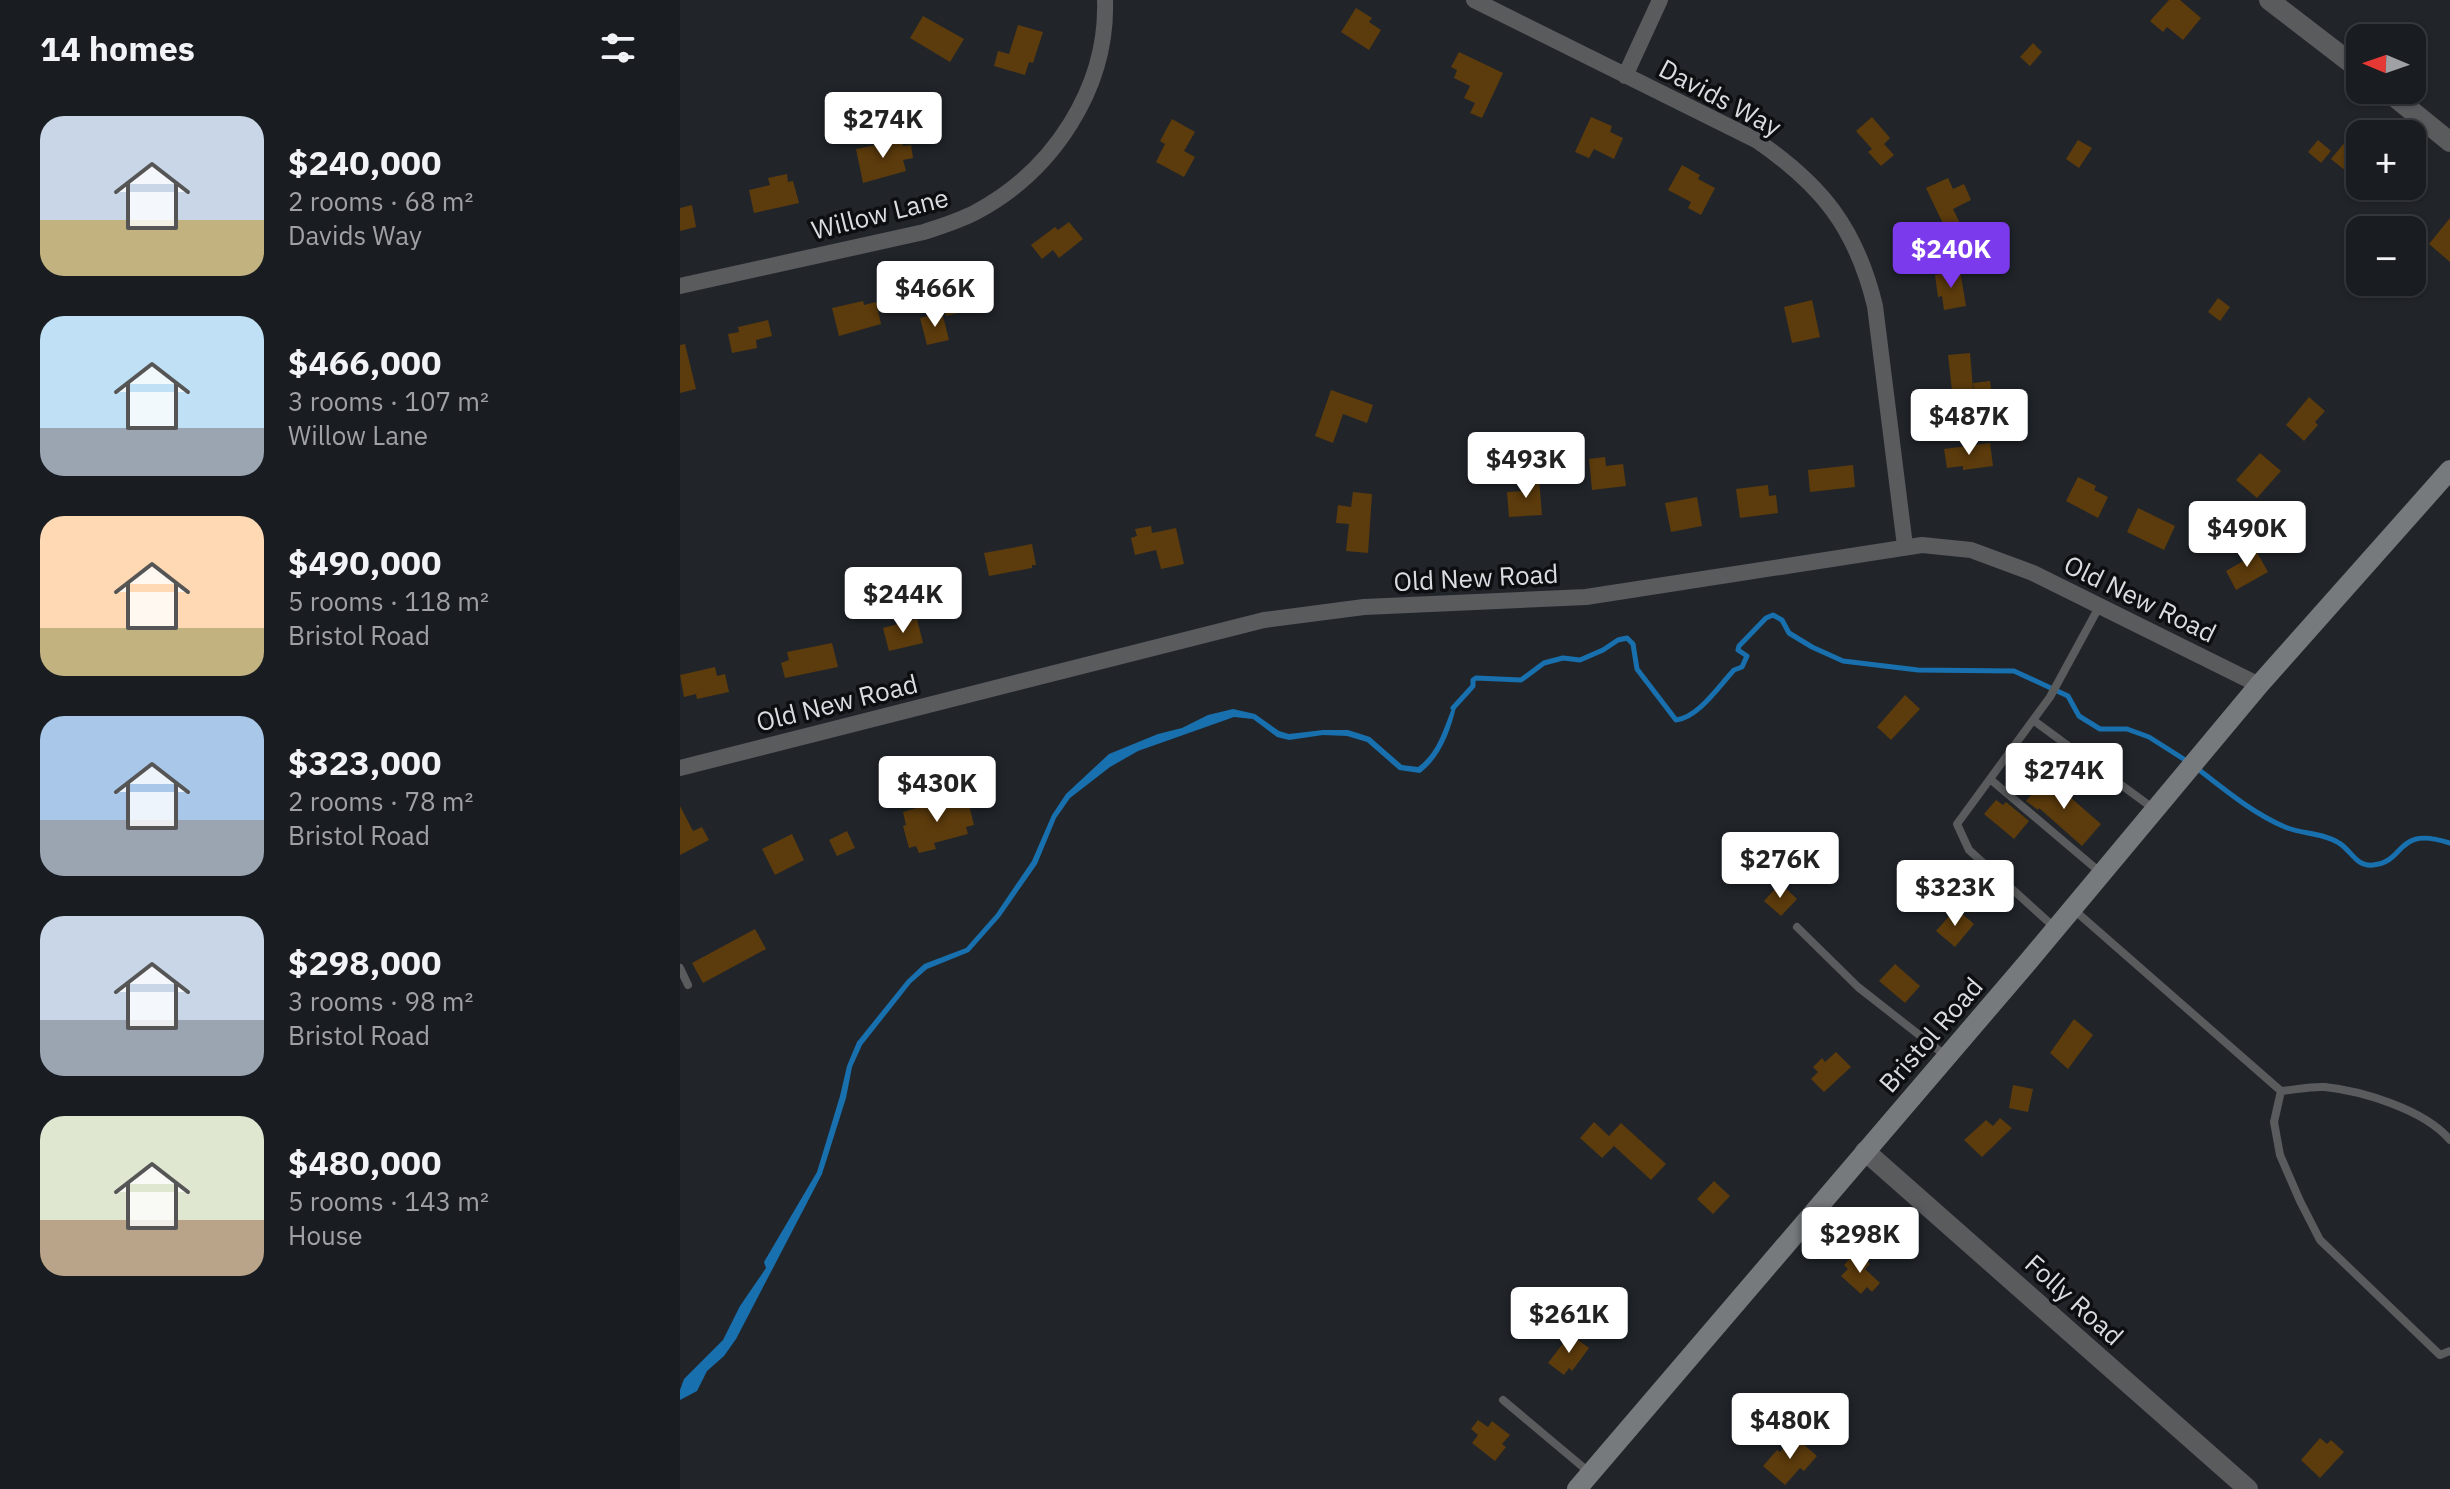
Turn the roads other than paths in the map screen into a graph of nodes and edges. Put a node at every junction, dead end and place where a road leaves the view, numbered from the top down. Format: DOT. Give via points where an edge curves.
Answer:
graph roads {
  1 [pos="1105,0"];
  2 [pos="1474,0"];
  3 [pos="1660,0"];
  4 [pos="2269,0"];
  5 [pos="2346,59"];
  6 [pos="1625,76"];
  7 [pos="2403,104"];
  8 [pos="2450,142"];
  9 [pos="680,286"];
  10 [pos="2450,470"];
  11 [pos="1905,546"];
  12 [pos="2099,607"];
  13 [pos="2259,685"];
  14 [pos="2033,720"];
  15 [pos="680,768"];
  16 [pos="1990,779"];
  17 [pos="2154,810"];
  18 [pos="2102,873"];
  19 [pos="2072,909"];
  20 [pos="1797,927"];
  21 [pos="2056,929"];
  22 [pos="680,968"];
  23 [pos="688,985"];
  24 [pos="1946,1057"];
  25 [pos="2281,1091"];
  26 [pos="2450,1140"];
  27 [pos="1865,1151"];
  28 [pos="2450,1351"];
  29 [pos="1503,1400"];
  30 [pos="1591,1473"];
  31 [pos="1577,1489"];
  32 [pos="2248,1489"];
  1 -- 9 [label="street, Willow Lane" via="1091,82 1070,125 1033,171 984,208 924,232"];
  2 -- 6 [label="street, Davids Way"];
  3 -- 6 [label="street"];
  4 -- 5 [label="street"];
  6 -- 11 [label="street, Davids Way" via="1756,140 1796,169 1839,216 1862,260 1875,306"];
  7 -- 8 [label="street"];
  10 -- 13 [label="main road, Bristol Road"];
  11 -- 12 [label="street, Old New Road" via="1982,553"];
  11 -- 15 [label="street, Old New Road" via="1586,597 1364,607 1264,620"];
  12 -- 13 [label="street, Old New Road"];
  12 -- 14 [label="lane"];
  13 -- 17 [label="main road, Bristol Road"];
  14 -- 16 [label="lane"];
  14 -- 17 [label="lane"];
  16 -- 18 [label="lane"];
  16 -- 21 [label="lane" via="1957,824 1969,850"];
  17 -- 18 [label="main road, Bristol Road"];
  18 -- 19 [label="main road, Bristol Road"];
  19 -- 21 [label="main road, Bristol Road"];
  19 -- 25 [label="lane"];
  20 -- 24 [label="lane" via="1858,987"];
  21 -- 24 [label="main road, Bristol Road"];
  22 -- 23 [label="lane"];
  24 -- 27 [label="main road, Bristol Road"];
  25 -- 26 [label="lane" via="2321,1087 2362,1092 2439,1127"];
  25 -- 28 [label="lane" via="2274,1122 2280,1155 2320,1240 2440,1355"];
  27 -- 30 [label="main road, Bristol Road"];
  27 -- 32 [label="street, Folly Road"];
  29 -- 30 [label="lane"];
  30 -- 31 [label="main road, Bristol Road"];
}
